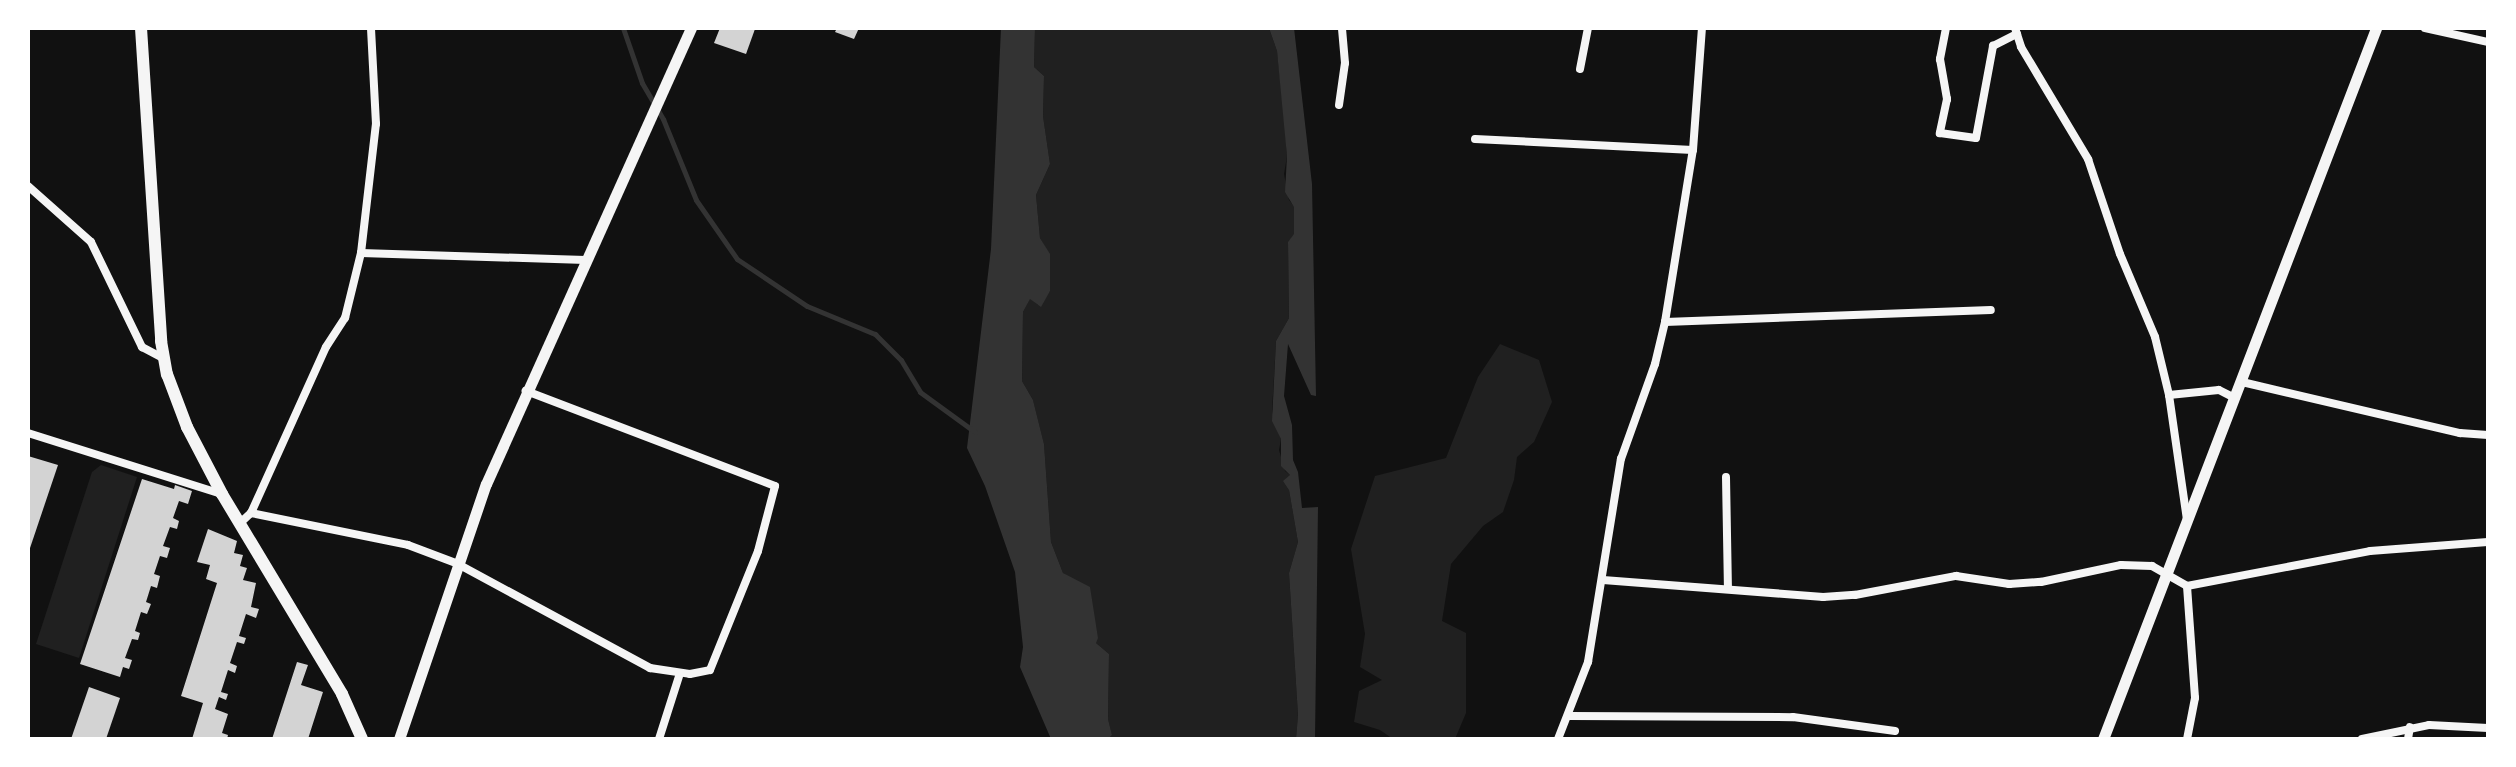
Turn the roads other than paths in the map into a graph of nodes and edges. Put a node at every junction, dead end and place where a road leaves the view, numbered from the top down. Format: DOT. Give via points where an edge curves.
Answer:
graph roads {
  1 [pos="141,28"];
  2 [pos="371,28"];
  3 [pos="691,28"];
  4 [pos="1342,28"];
  5 [pos="1588,28"];
  6 [pos="1702,28"];
  7 [pos="1946,28"];
  8 [pos="2376,28"];
  9 [pos="2425,28"];
  10 [pos="2016,31"];
  11 [pos="2488,42"];
  12 [pos="1580,69"];
  13 [pos="1339,105"];
  14 [pos="1475,139"];
  15 [pos="1693,150"];
  16 [pos="28,186"];
  17 [pos="361,253"];
  18 [pos="586,260"];
  19 [pos="1991,310"];
  20 [pos="1665,322"];
  21 [pos="163,358"];
  22 [pos="2242,382"];
  23 [pos="526,391"];
  24 [pos="2169,395"];
  25 [pos="2235,398"];
  26 [pos="28,433"];
  27 [pos="2488,435"];
  28 [pos="1726,477"];
  29 [pos="222,494"];
  30 [pos="251,513"];
  31 [pos="2187,521"];
  32 [pos="239,524"];
  33 [pos="2488,542"];
  34 [pos="456,563"];
  35 [pos="2167,572"];
  36 [pos="1603,580"];
  37 [pos="2187,586"];
  38 [pos="1728,587"];
  39 [pos="680,673"];
  40 [pos="1570,716"];
  41 [pos="2410,727"];
  42 [pos="2488,728"];
  43 [pos="1895,731"];
  44 [pos="362,739"];
  45 [pos="399,739"];
  46 [pos="659,739"];
  47 [pos="1558,739"];
  48 [pos="2103,739"];
  49 [pos="2187,739"];
  50 [pos="2362,739"];
  51 [pos="2408,739"];
  1 -- 21 [label="main road"];
  2 -- 17 [label="street" via="376,124"];
  3 -- 18 [label="street"];
  4 -- 13 [label="street" via="1345,63"];
  5 -- 12 [label="street"];
  6 -- 15 [label="street"];
  7 -- 10 [label="street" via="1940,59 1947,99 1940,133 1976,138 1993,46"];
  8 -- 22 [label="street"];
  9 -- 11 [label="street"];
  10 -- 24 [label="street" via="2088,159 2155,337"];
  14 -- 15 [label="street"];
  15 -- 20 [label="street"];
  16 -- 21 [label="street" via="91,242 142,347"];
  17 -- 18 [label="street"];
  17 -- 30 [label="street" via="345,318 326,347"];
  18 -- 23 [label="street"];
  19 -- 20 [label="street"];
  20 -- 36 [label="street" via="1621,459"];
  21 -- 29 [label="main road" via="187,427"];
  22 -- 25 [label="street"];
  22 -- 27 [label="street"];
  23 -- 34 [label="street"];
  23 -- 39 [label="street" via="775,486 758,551 710,670"];
  24 -- 25 [label="street" via="2219,390"];
  24 -- 31 [label="street"];
  25 -- 31 [label="street"];
  26 -- 29 [label="street"];
  28 -- 38 [label="street"];
  29 -- 32 [label="main road"];
  30 -- 32 [label="street"];
  30 -- 34 [label="street" via="408,545"];
  31 -- 35 [label="street"];
  32 -- 44 [label="main road" via="342,694"];
  33 -- 37 [label="street" via="2370,551"];
  34 -- 39 [label="street" via="650,668"];
  34 -- 45 [label="street"];
  35 -- 37 [label="street"];
  35 -- 38 [label="street" via="2121,565 2009,584 1956,576 1823,597"];
  35 -- 48 [label="street"];
  36 -- 38 [label="street"];
  36 -- 40 [label="street" via="1588,662"];
  37 -- 49 [label="street" via="2195,698"];
  39 -- 46 [label="street"];
  40 -- 43 [label="street" via="1793,717"];
  40 -- 47 [label="street"];
  41 -- 42 [label="street"];
  41 -- 50 [label="street"];
  41 -- 51 [label="street"];
}
